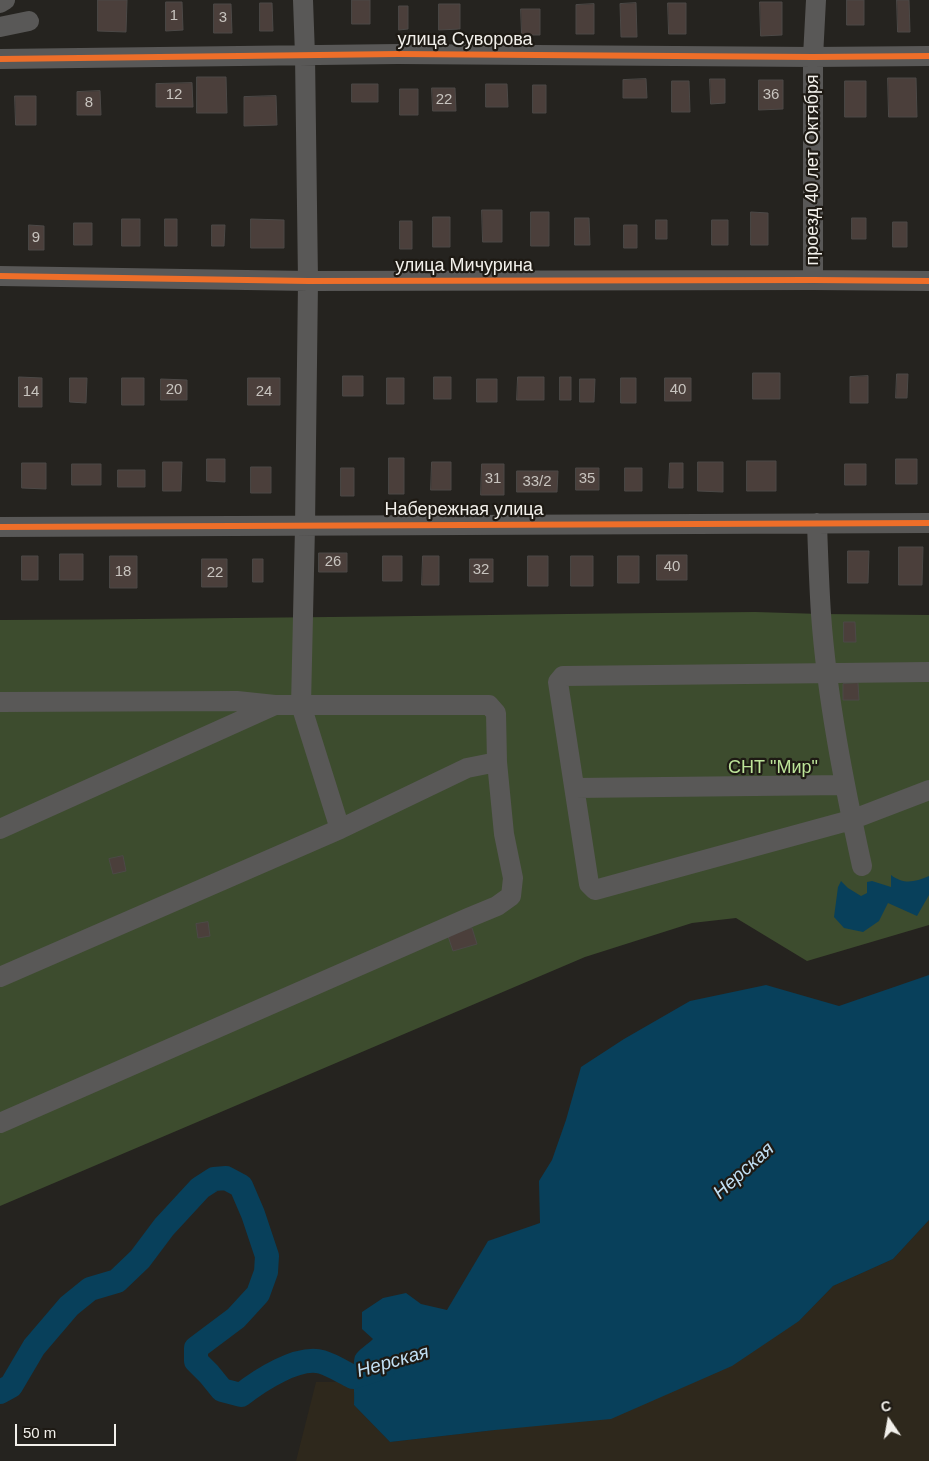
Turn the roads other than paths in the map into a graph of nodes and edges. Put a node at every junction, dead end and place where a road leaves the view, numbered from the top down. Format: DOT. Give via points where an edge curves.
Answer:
graph roads {
  1 [pos="4,0"];
  2 [pos="303,0"];
  3 [pos="816,0"];
  4 [pos="0,2"];
  5 [pos="29,21"];
  6 [pos="0,27"];
  7 [pos="305,55"];
  8 [pos="929,56"];
  9 [pos="812,57"];
  10 [pos="0,59"];
  11 [pos="0,276"];
  12 [pos="813,280"];
  13 [pos="308,281"];
  14 [pos="929,281"];
  15 [pos="817,523"];
  16 [pos="929,523"];
  17 [pos="305,526"];
  18 [pos="0,528"];
  19 [pos="929,672"];
  20 [pos="827,673"];
  21 [pos="0,702"];
  22 [pos="275,705"];
  23 [pos="301,705"];
  24 [pos="498,762"];
  25 [pos="844,785"];
  26 [pos="574,788"];
  27 [pos="929,790"];
  28 [pos="852,820"];
  29 [pos="0,829"];
  30 [pos="340,829"];
  31 [pos="862,866"];
  32 [pos="0,977"];
  33 [pos="0,1123"];
  1 -- 4 [label="street"];
  2 -- 7 [label="street"];
  3 -- 9 [label="street, проезд 40 лет Октября"];
  5 -- 6 [label="street"];
  7 -- 9 [label="street, улица Суворова"];
  7 -- 10 [label="street, улица Суворова"];
  7 -- 13 [label="street"];
  8 -- 9 [label="street, улица Суворова"];
  9 -- 12 [label="street, проезд 40 лет Октября"];
  11 -- 13 [label="street, улица Мичурина"];
  12 -- 13 [label="street, улица Мичурина"];
  12 -- 14 [label="street, улица Мичурина"];
  13 -- 17 [label="street"];
  15 -- 16 [label="street, Набережная улица"];
  15 -- 17 [label="street, Набережная улица"];
  15 -- 20 [label="street"];
  17 -- 18 [label="street, Набережная улица"];
  17 -- 23 [label="street"];
  19 -- 20 [label="street"];
  20 -- 25 [label="street"];
  20 -- 26 [label="street" via="563,676 558,682"];
  21 -- 22 [label="street" via="237,701"];
  22 -- 23 [label="street"];
  22 -- 29 [label="street"];
  23 -- 24 [label="street" via="489,705 496,713"];
  23 -- 30 [label="street"];
  24 -- 30 [label="street" via="467,768"];
  24 -- 33 [label="street" via="504,834 513,878 510,896 497,906"];
  25 -- 26 [label="street"];
  25 -- 28 [label="street"];
  26 -- 28 [label="street" via="589,884 595,890"];
  27 -- 28 [label="street"];
  28 -- 31 [label="street"];
  30 -- 32 [label="street"];
}
